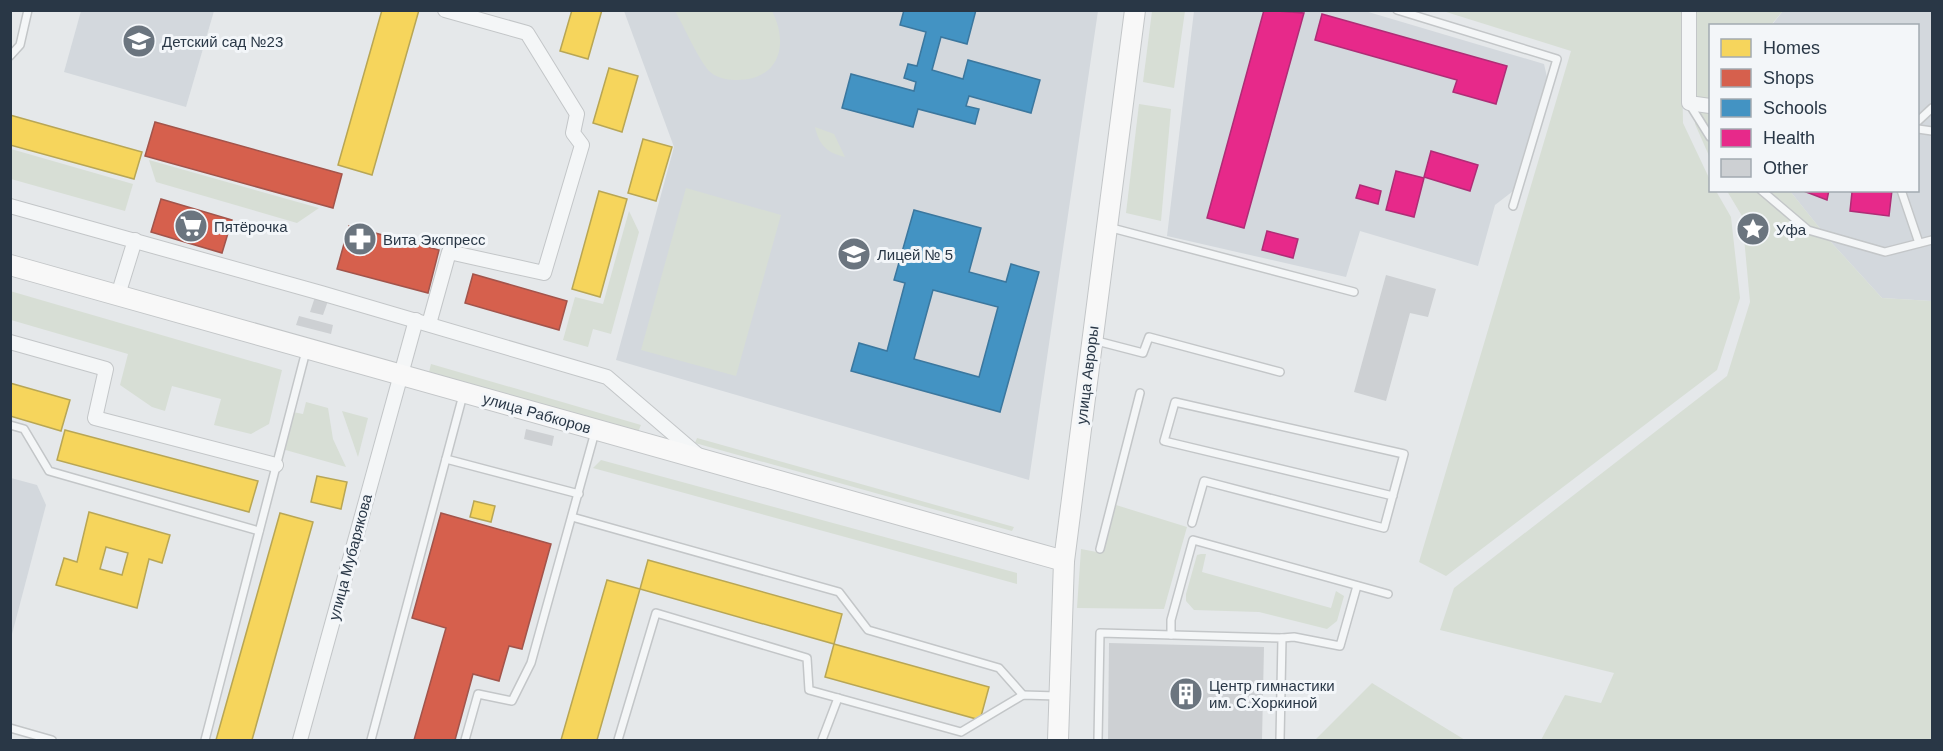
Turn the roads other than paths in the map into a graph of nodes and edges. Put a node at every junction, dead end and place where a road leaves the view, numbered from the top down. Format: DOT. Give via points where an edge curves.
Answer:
graph roads {
  1 [pos="28,10"];
  2 [pos="445,10"];
  3 [pos="1135,10"];
  4 [pos="1397,10"];
  5 [pos="1689,10"];
  6 [pos="10,56"];
  7 [pos="1689,103"];
  8 [pos="1709,106"];
  9 [pos="1932,108"];
  10 [pos="1919,119"];
  11 [pos="1709,135"];
  12 [pos="1763,192"];
  13 [pos="1902,192"];
  14 [pos="10,206"];
  15 [pos="1514,206"];
  16 [pos="1106,227"];
  17 [pos="135,240"];
  18 [pos="1932,240"];
  19 [pos="1919,243"];
  20 [pos="10,265"];
  21 [pos="1354,292"];
  22 [pos="118,295"];
  23 [pos="422,322"];
  24 [pos="1091,340"];
  25 [pos="10,342"];
  26 [pos="307,348"];
  27 [pos="1281,372"];
  28 [pos="399,374"];
  29 [pos="464,393"];
  30 [pos="1140,393"];
  31 [pos="10,425"];
  32 [pos="596,430"];
  33 [pos="446,459"];
  34 [pos="705,461"];
  35 [pos="276,465"];
  36 [pos="579,494"];
  37 [pos="1393,496"];
  38 [pos="572,517"];
  39 [pos="1192,523"];
  40 [pos="259,531"];
  41 [pos="1100,549"];
  42 [pos="1064,561"];
  43 [pos="1357,586"];
  44 [pos="1388,594"];
  45 [pos="1171,635"];
  46 [pos="1282,638"];
  47 [pos="1023,695"];
  48 [pos="1059,696"];
  49 [pos="838,698"];
  50 [pos="10,728"];
  51 [pos="961,732"];
  52 [pos="52,741"];
  53 [pos="205,741"];
  54 [pos="300,741"];
  55 [pos="371,741"];
  56 [pos="465,741"];
  57 [pos="618,741"];
  58 [pos="822,741"];
  59 [pos="961,741"];
  60 [pos="1058,741"];
  61 [pos="1098,741"];
  62 [pos="1280,741"];
  1 -- 6 [label="lane" via="20,45"];
  2 -- 23 [label="street, улица Мубарякова" via="527,33 577,114 573,133 582,146 544,273 449,252"];
  3 -- 16 [label="street, улица Авроры"];
  4 -- 15 [label="lane" via="1557,59"];
  5 -- 7 [label="street"];
  7 -- 8 [label="street"];
  7 -- 11 [label="lane"];
  9 -- 10 [label="lane"];
  12 -- 19 [label="lane" via="1808,230 1885,252"];
  13 -- 19 [label="lane"];
  14 -- 17 [label="street"];
  16 -- 21 [label="lane"];
  16 -- 24 [label="street, улица Авроры"];
  17 -- 22 [label="street"];
  17 -- 23 [label="street"];
  18 -- 19 [label="lane"];
  20 -- 22 [label="street, улица Рабкоров"];
  22 -- 26 [label="street, улица Рабкоров"];
  23 -- 28 [label="street, улица Мубарякова"];
  23 -- 34 [label="street" via="607,377"];
  24 -- 27 [label="lane" via="1143,353 1149,337"];
  24 -- 42 [label="street, улица Авроры"];
  25 -- 35 [label="street" via="106,369 95,418"];
  26 -- 28 [label="street, улица Рабкоров"];
  26 -- 35 [label="lane"];
  28 -- 29 [label="street, улица Рабкоров"];
  28 -- 54 [label="street, улица Мубарякова"];
  29 -- 32 [label="street, улица Рабкоров"];
  29 -- 33 [label="lane"];
  30 -- 41 [label="lane"];
  31 -- 40 [label="lane" via="24,429 49,471"];
  32 -- 34 [label="street, улица Рабкоров"];
  32 -- 36 [label="lane"];
  33 -- 36 [label="lane"];
  33 -- 55 [label="lane"];
  34 -- 42 [label="street, улица Рабкоров"];
  35 -- 40 [label="lane"];
  36 -- 38 [label="lane"];
  37 -- 37 [label="lane" via="1164,441 1175,402 1404,454"];
  37 -- 39 [label="lane" via="1384,528 1204,481"];
  38 -- 47 [label="lane" via="840,592 868,630 999,668"];
  38 -- 56 [label="lane" via="531,663 512,701 478,694"];
  40 -- 53 [label="lane"];
  42 -- 48 [label="street, улица Авроры"];
  43 -- 44 [label="lane"];
  43 -- 45 [label="lane" via="1193,540"];
  43 -- 46 [label="lane" via="1340,646"];
  45 -- 46 [label="lane"];
  45 -- 61 [label="lane" via="1100,633"];
  46 -- 62 [label="lane"];
  47 -- 48 [label="lane"];
  47 -- 51 [label="lane"];
  48 -- 60 [label="street, улица Авроры"];
  49 -- 51 [label="lane"];
  49 -- 57 [label="lane" via="809,690 807,658 656,613"];
  49 -- 58 [label="lane"];
  50 -- 52 [label="lane"];
  51 -- 59 [label="lane"];
}
